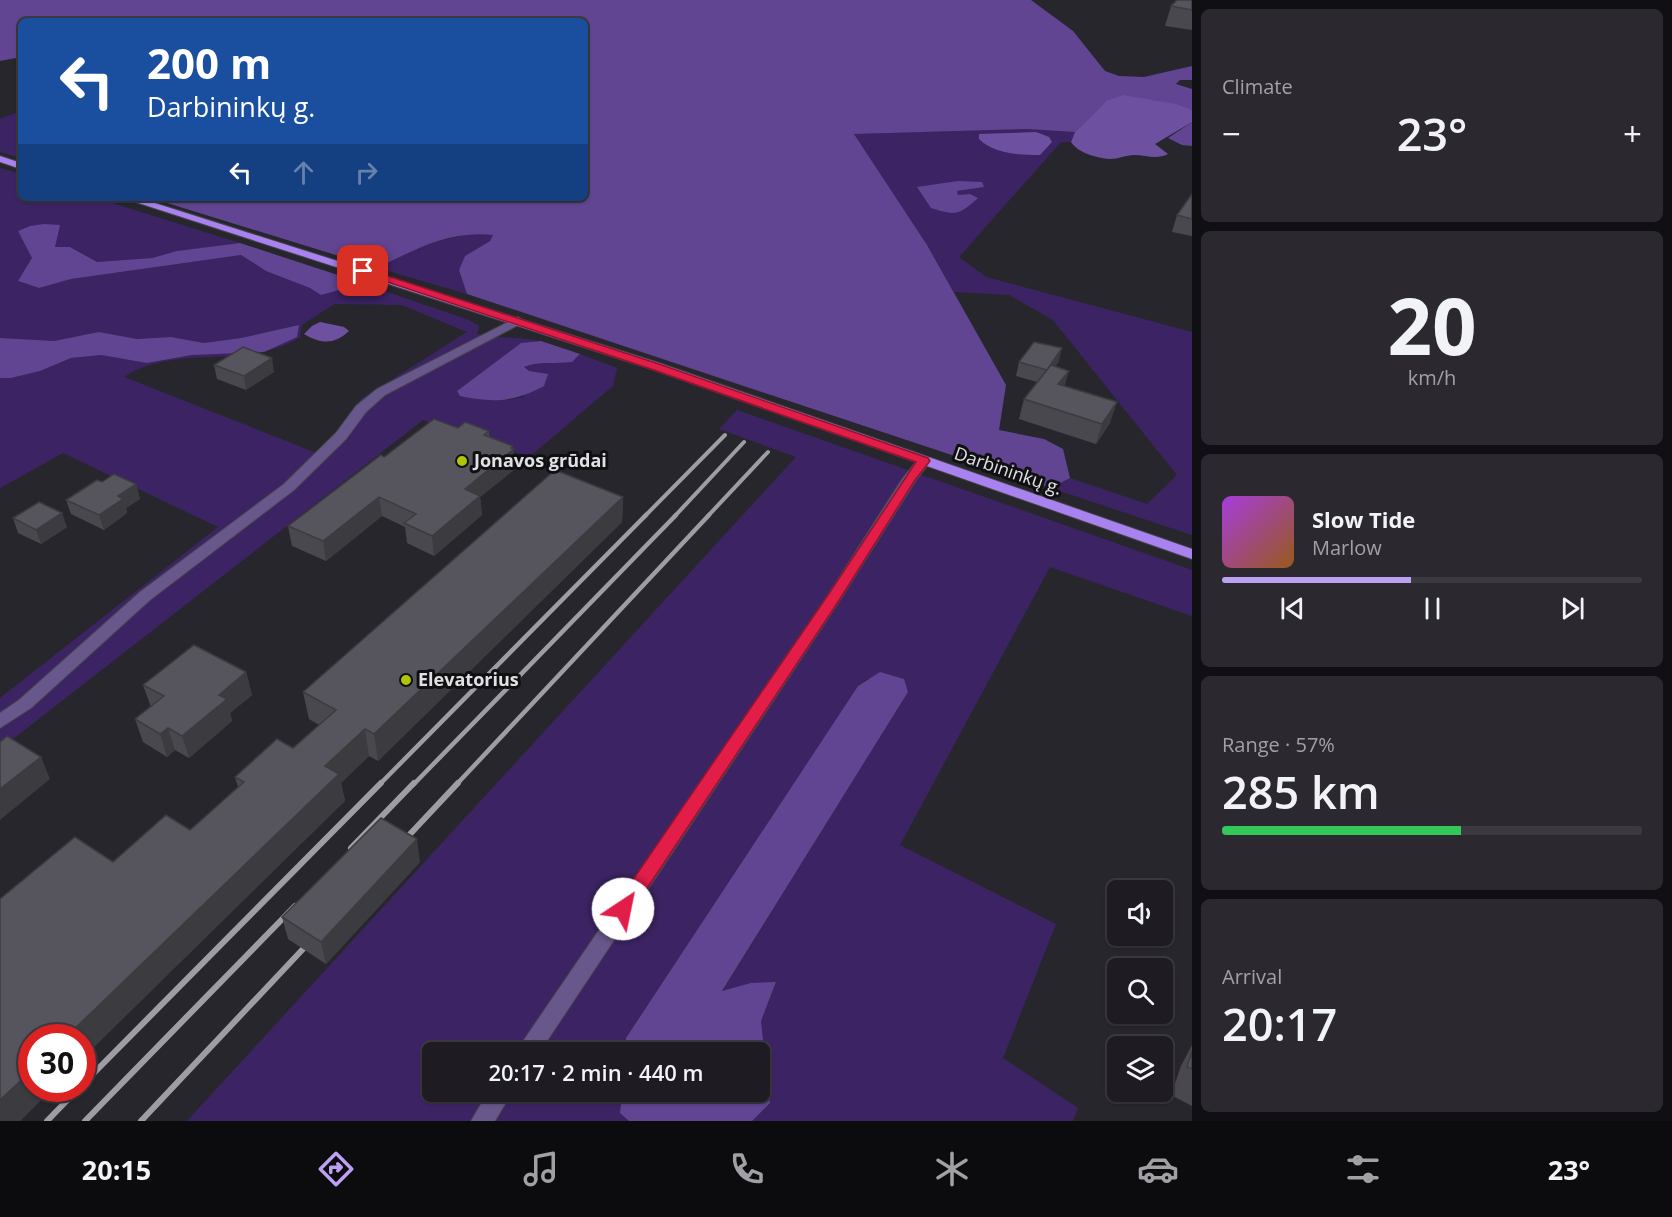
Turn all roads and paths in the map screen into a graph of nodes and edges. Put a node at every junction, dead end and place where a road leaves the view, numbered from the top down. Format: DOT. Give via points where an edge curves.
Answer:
graph roads {
  1 [pos="0,159"];
  2 [pos="18,164"];
  3 [pos="138,201"];
  4 [pos="518,321"];
  5 [pos="924,461"];
  6 [pos="1192,554"];
  7 [pos="0,722"];
  8 [pos="533,1042"];
  9 [pos="495,1102"];
  10 [pos="483,1121"];
  1 -- 2 [label="main road"];
  3 -- 4 [label="main road, Darbininkų g."];
  4 -- 5 [label="main road, Darbininkų g."];
  4 -- 7 [label="street" via="381,392 289,487 145,596"];
  5 -- 6 [label="main road, Darbininkų g."];
  5 -- 8 [label="street"];
  9 -- 10 [label="street"];
}
